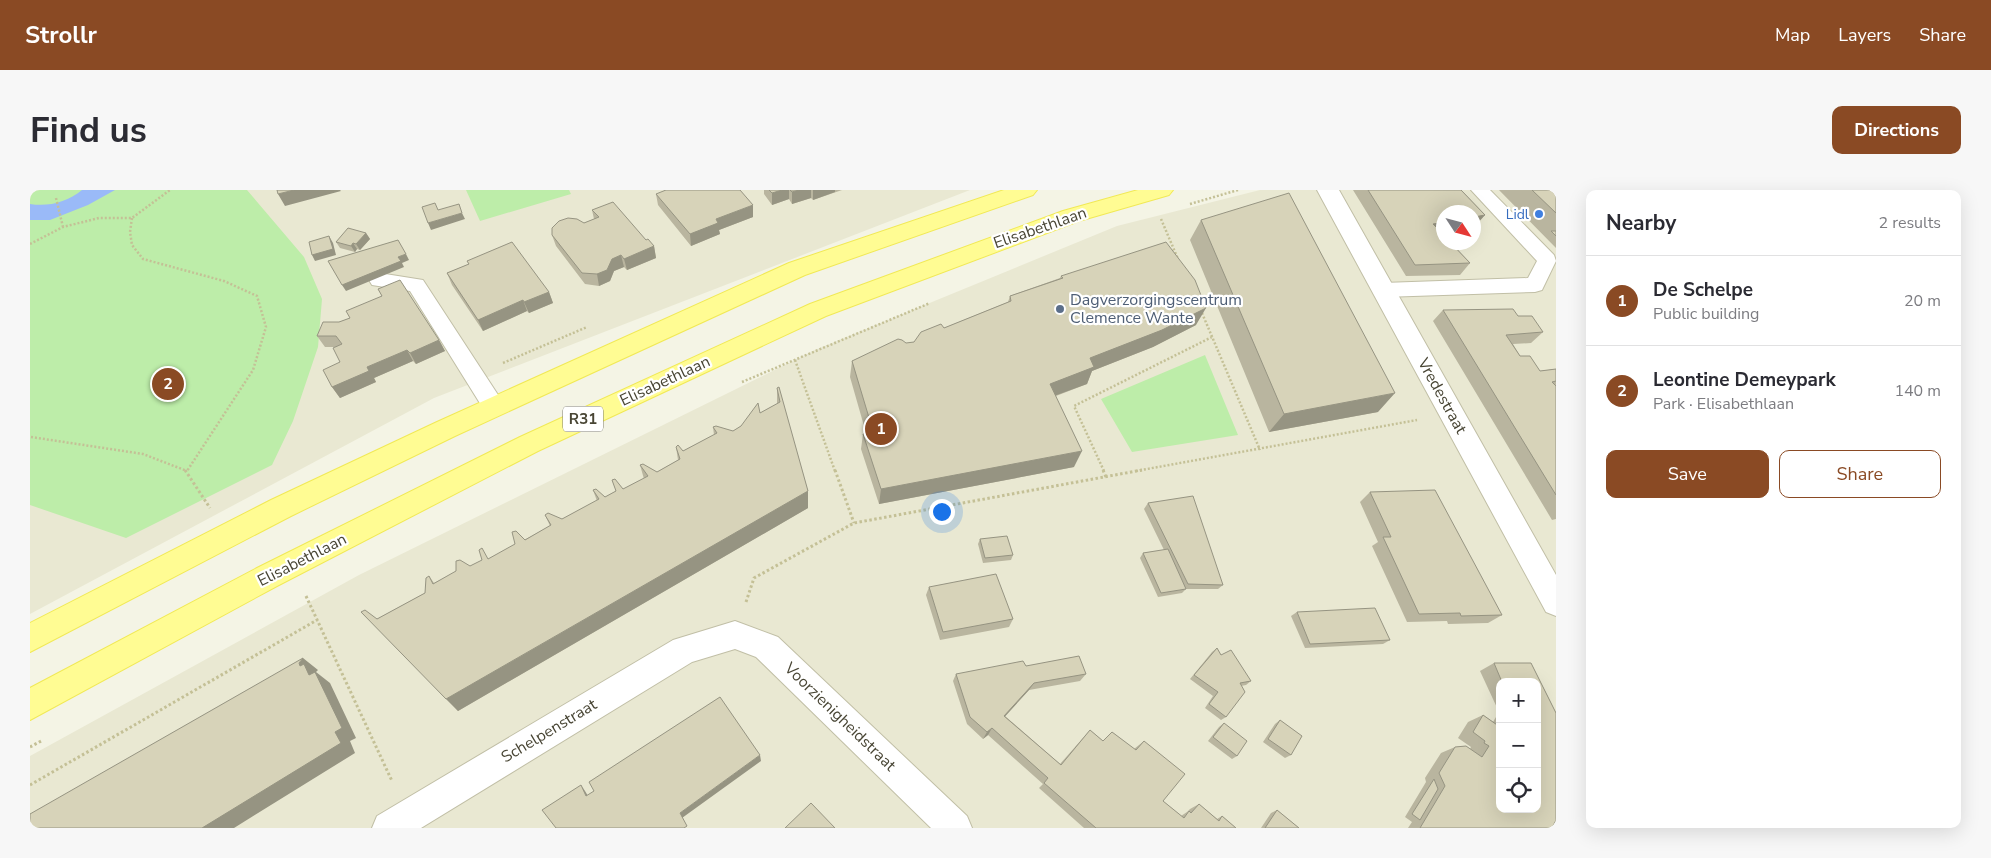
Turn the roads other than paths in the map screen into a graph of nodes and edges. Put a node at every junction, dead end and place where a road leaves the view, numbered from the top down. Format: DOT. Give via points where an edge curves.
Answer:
graph roads {
  1 [pos="1026,190"];
  2 [pos="1328,190"];
  3 [pos="1480,190"];
  4 [pos="1160,202"];
  5 [pos="379,280"];
  6 [pos="1384,290"];
  7 [pos="494,407"];
  8 [pos="1556,602"];
  9 [pos="30,638"];
  10 [pos="723,638"];
  11 [pos="30,705"];
  12 [pos="398,822"];
  13 [pos="955,828"];
  1 -- 7 [label="main road" via="797,269"];
  2 -- 6 [label="street, Vredestraat"];
  3 -- 6 [label="lane" via="1547,260 1534,285"];
  4 -- 11 [label="main road, Elisabethlaan / R31" via="1072,216 818,310 529,444 267,577"];
  5 -- 7 [label="lane" via="416,285"];
  6 -- 8 [label="street, Vredestraat"];
  7 -- 9 [label="main road" via="290,504"];
  10 -- 12 [label="street, Schelpenstraat" via="684,650"];
  10 -- 13 [label="street, Voorzienigheidstraat" via="767,647"];
}
